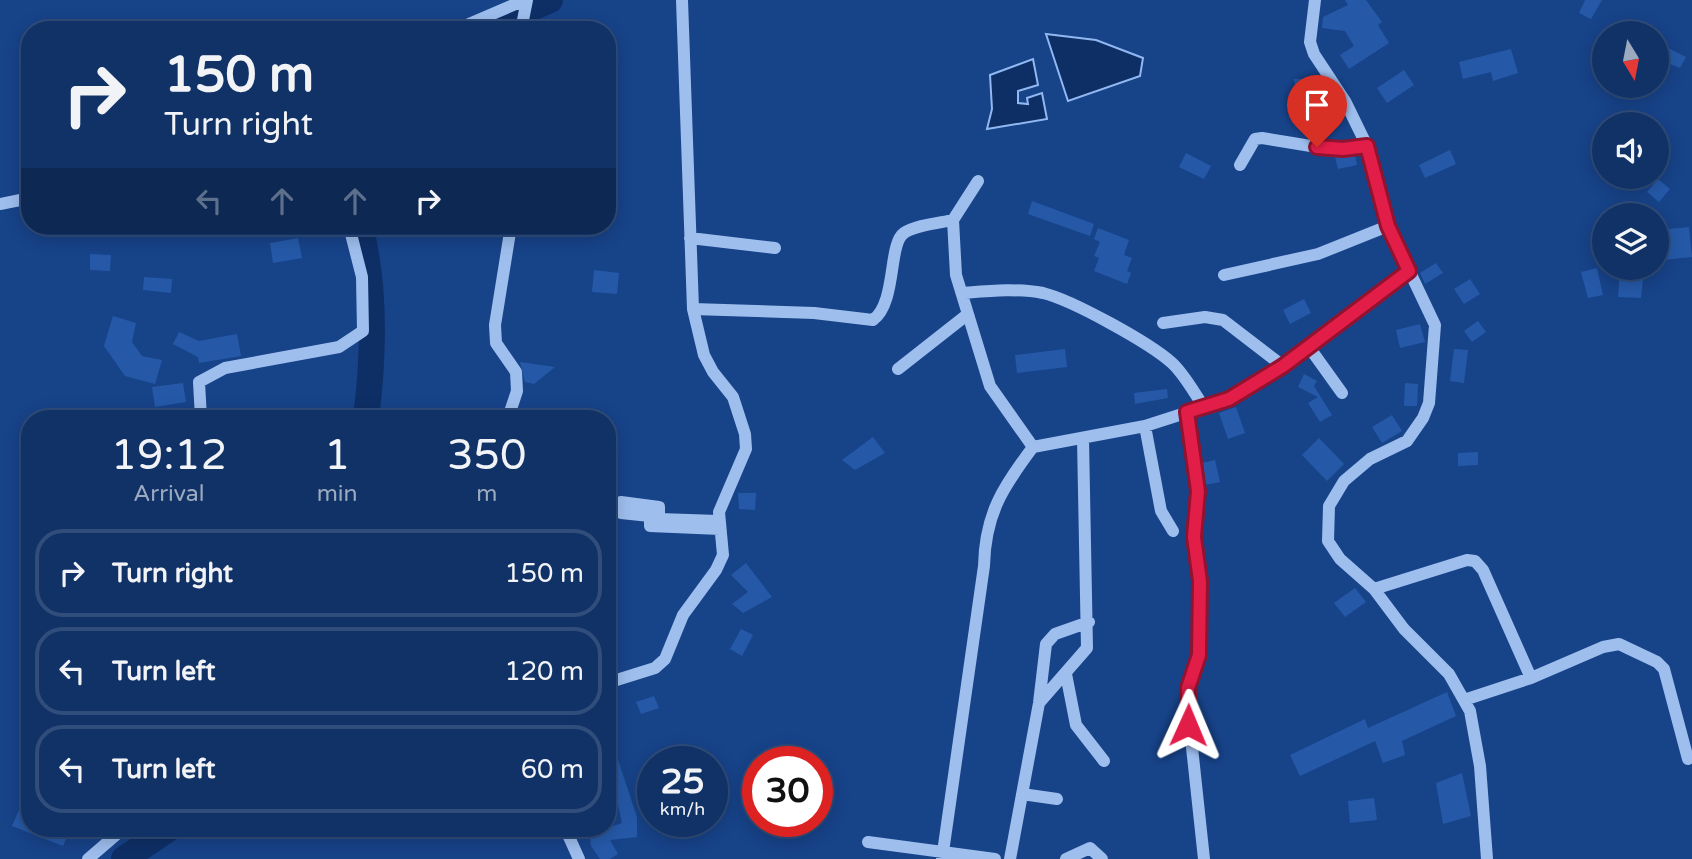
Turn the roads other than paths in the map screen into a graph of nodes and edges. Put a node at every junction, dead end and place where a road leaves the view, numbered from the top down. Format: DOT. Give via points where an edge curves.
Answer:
graph roads {
  1 [pos="526,0"];
  2 [pos="682,0"];
  3 [pos="1315,0"];
  4 [pos="476,21"];
  5 [pos="522,21"];
  6 [pos="1367,146"];
  7 [pos="1240,165"];
  8 [pos="978,181"];
  9 [pos="21,200"];
  10 [pos="0,204"];
  11 [pos="953,220"];
  12 [pos="1388,226"];
  13 [pos="351,235"];
  14 [pos="510,235"];
  15 [pos="690,238"];
  16 [pos="775,248"];
  17 [pos="1409,271"];
  18 [pos="1224,275"];
  19 [pos="962,293"];
  20 [pos="693,309"];
  21 [pos="968,314"];
  22 [pos="1163,323"];
  23 [pos="1309,347"];
  24 [pos="1283,366"];
  25 [pos="898,369"];
  26 [pos="1342,393"];
  27 [pos="1204,407"];
  28 [pos="201,410"];
  29 [pos="511,410"];
  30 [pos="1187,412"];
  31 [pos="1145,426"];
  32 [pos="1083,439"];
  33 [pos="1033,447"];
  34 [pos="719,525"];
  35 [pos="1173,531"];
  36 [pos="1374,589"];
  37 [pos="1089,622"];
  38 [pos="1066,674"];
  39 [pos="1531,678"];
  40 [pos="616,680"];
  41 [pos="1464,700"];
  42 [pos="1039,703"];
  43 [pos="1688,759"];
  44 [pos="1104,761"];
  45 [pos="1022,794"];
  46 [pos="1057,799"];
  47 [pos="114,837"];
  48 [pos="569,837"];
  49 [pos="868,842"];
  50 [pos="942,856"];
  51 [pos="88,859"];
  52 [pos="579,859"];
  53 [pos="995,859"];
  54 [pos="1010,859"];
  55 [pos="1066,859"];
  56 [pos="1102,859"];
  57 [pos="1204,859"];
  58 [pos="1487,859"];
  1 -- 4 [label="street"];
  1 -- 5 [label="street"];
  2 -- 15 [label="street"];
  3 -- 6 [label="street" via="1310,42 1314,54"];
  6 -- 7 [label="street" via="1343,149 1255,139"];
  6 -- 12 [label="street"];
  8 -- 11 [label="street"];
  9 -- 10 [label="street"];
  11 -- 19 [label="street" via="956,275"];
  11 -- 20 [label="street" via="905,232 898,239 882,314 873,320"];
  12 -- 17 [label="street"];
  12 -- 18 [label="street" via="1318,254"];
  13 -- 28 [label="street" via="362,276 363,331 339,347 225,368 199,382"];
  14 -- 29 [label="street" via="495,326 496,343 516,372 517,391"];
  15 -- 16 [label="street"];
  15 -- 20 [label="street"];
  17 -- 23 [label="street"];
  17 -- 36 [label="street" via="1435,325 1429,403 1407,441 1370,459 1344,481 1329,506 1327,524 1328,541 1340,559"];
  19 -- 21 [label="street"];
  19 -- 27 [label="street" via="1042,293 1076,305 1154,349 1174,365"];
  20 -- 34 [label="street" via="704,355 733,397 745,434 746,449 719,512"];
  21 -- 25 [label="street"];
  21 -- 33 [label="street" via="990,386"];
  22 -- 24 [label="street" via="1205,317 1223,320"];
  23 -- 24 [label="street"];
  23 -- 26 [label="street"];
  24 -- 27 [label="street" via="1229,399"];
  27 -- 30 [label="street"];
  30 -- 31 [label="street"];
  30 -- 57 [label="street" via="1198,491 1194,537 1200,581 1199,655 1187,701"];
  31 -- 32 [label="street"];
  31 -- 35 [label="street" via="1161,511"];
  32 -- 33 [label="street"];
  32 -- 37 [label="street"];
  33 -- 50 [label="street" via="994,505 987,526"];
  34 -- 34 [label="street" via="659,519 659,507 621,502 621,513 650,516 650,526"];
  34 -- 40 [label="street" via="723,555 683,615 665,659 655,668"];
  36 -- 39 [label="street" via="1475,561 1483,569"];
  36 -- 41 [label="street" via="1404,629 1449,674"];
  37 -- 38 [label="street" via="1087,648"];
  37 -- 42 [label="street" via="1055,634 1046,644"];
  38 -- 42 [label="street"];
  38 -- 44 [label="street" via="1076,725"];
  39 -- 41 [label="street"];
  39 -- 43 [label="street" via="1588,652 1619,644 1657,662 1664,669"];
  41 -- 58 [label="street" via="1476,733"];
  42 -- 45 [label="street"];
  45 -- 46 [label="street"];
  45 -- 54 [label="street"];
  47 -- 51 [label="street"];
  48 -- 52 [label="street"];
  49 -- 50 [label="street"];
  50 -- 53 [label="street"];
  55 -- 56 [label="street" via="1090,848"];
}
